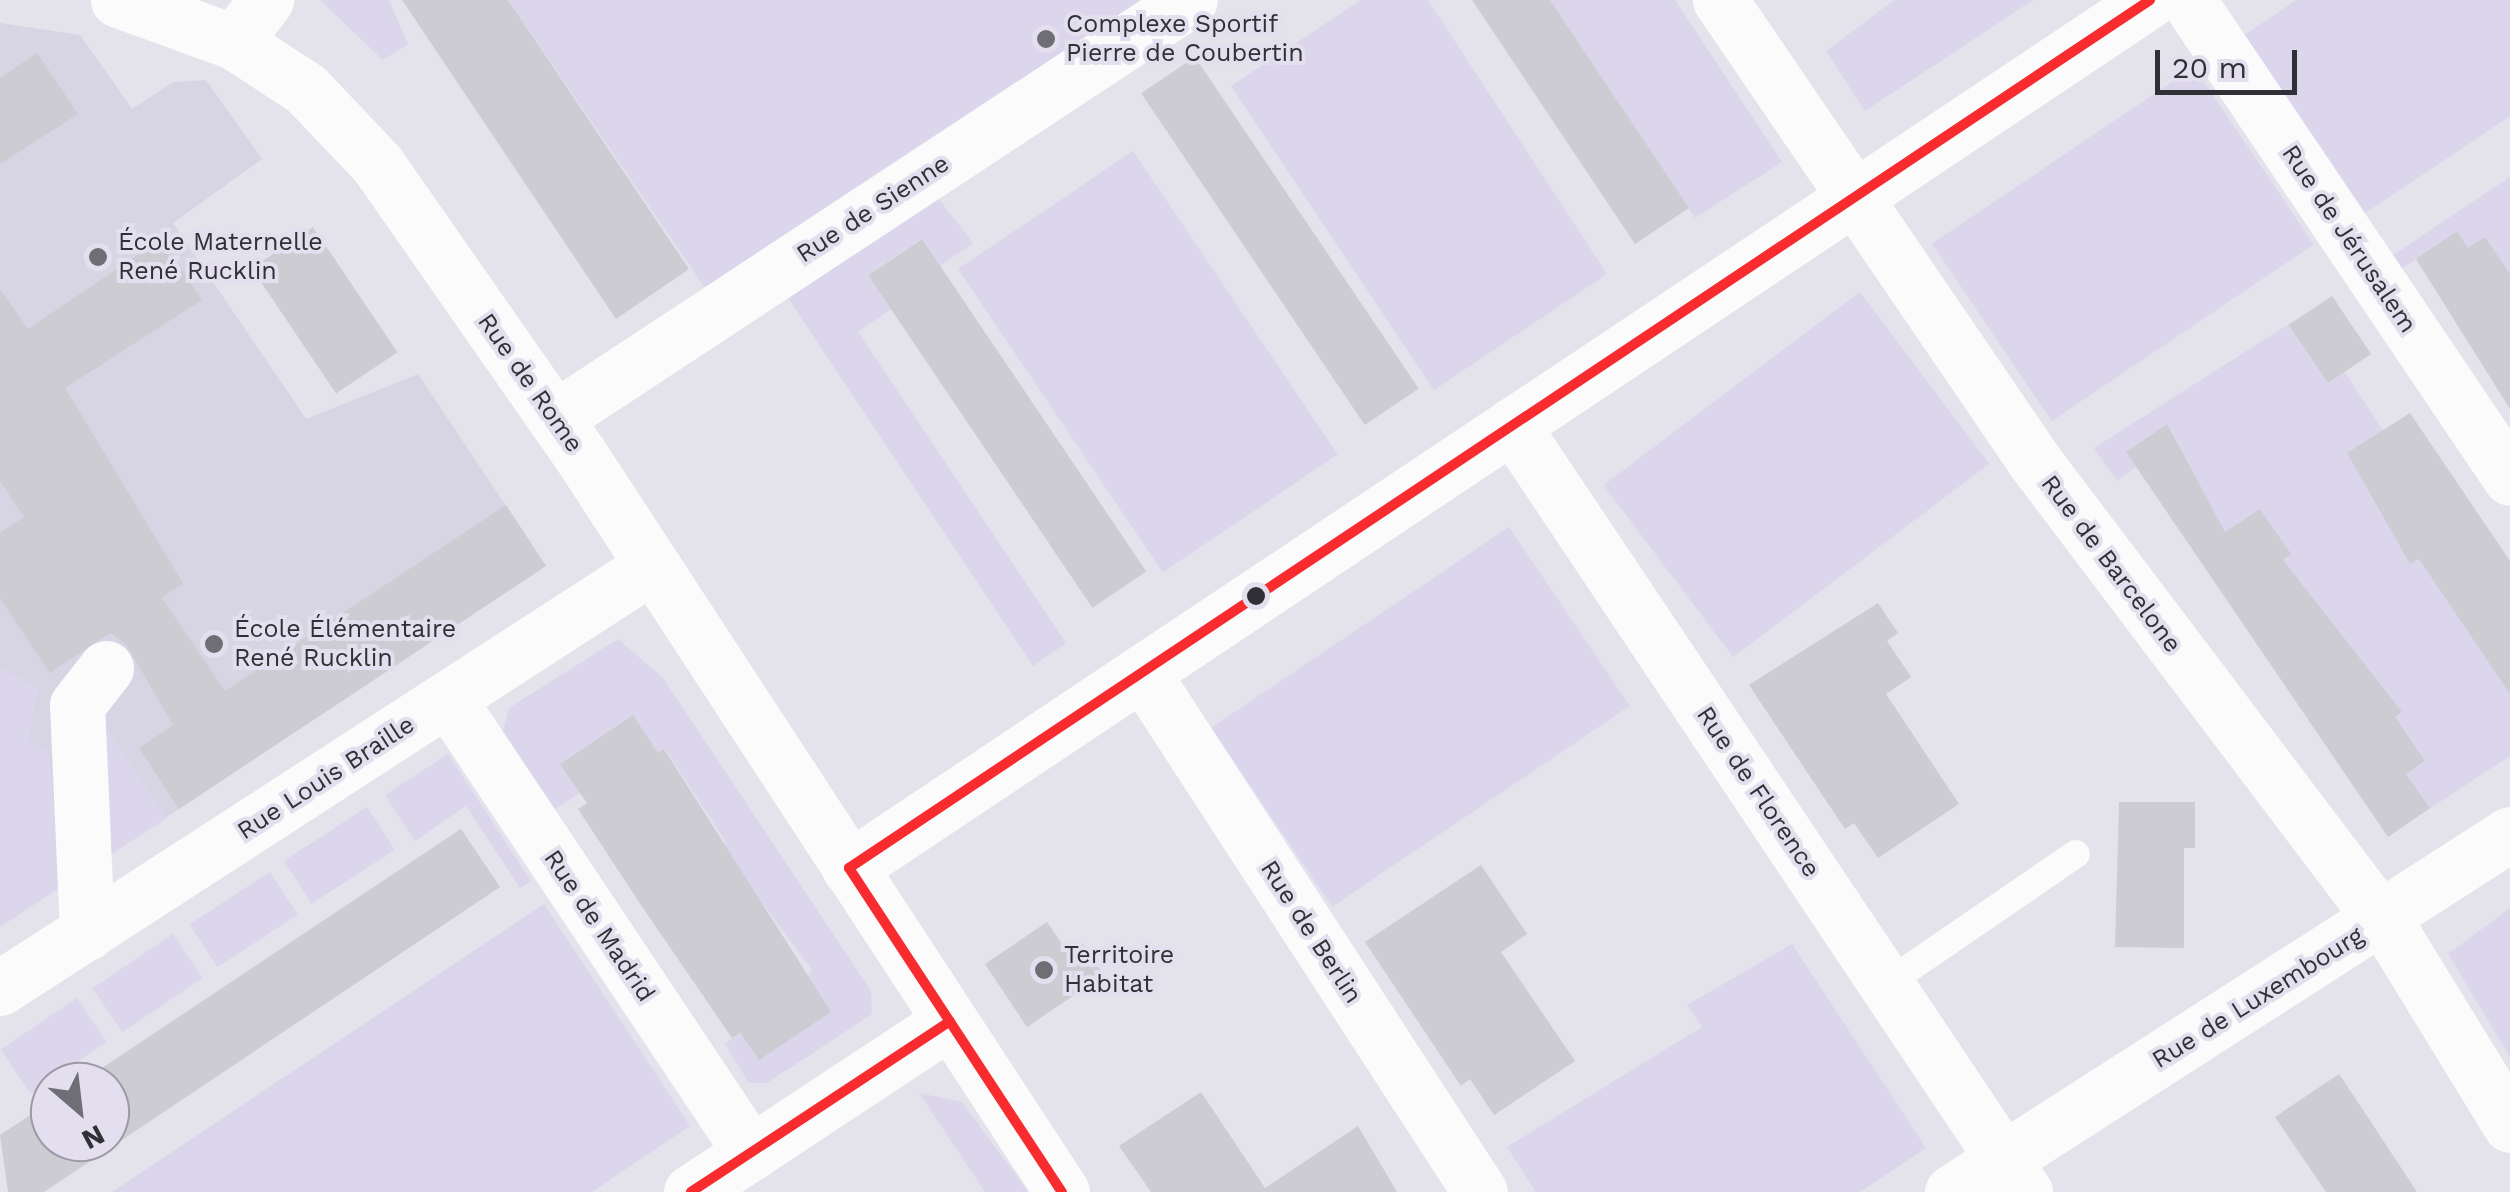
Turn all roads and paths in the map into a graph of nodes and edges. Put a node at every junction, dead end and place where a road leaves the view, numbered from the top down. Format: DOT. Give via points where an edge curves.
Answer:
graph roads {
  1 [pos="118,0"];
  2 [pos="1190,0"];
  3 [pos="1720,0"];
  4 [pos="2150,0"];
  5 [pos="2188,0"];
  6 [pos="250,21"];
  7 [pos="1851,200"];
  8 [pos="556,418"];
  9 [pos="1512,425"];
  10 [pos="2510,478"];
  11 [pos="652,566"];
  12 [pos="106,668"];
  13 [pos="1142,672"];
  14 [pos="448,699"];
  15 [pos="2510,834"];
  16 [pos="2076,854"];
  17 [pos="849,868"];
  18 [pos="2380,921"];
  19 [pos="87,933"];
  20 [pos="1886,984"];
  21 [pos="0,988"];
  22 [pos="950,1021"];
  23 [pos="2510,1124"];
  24 [pos="751,1153"];
  25 [pos="2014,1175"];
  26 [pos="691,1192"];
  27 [pos="1062,1192"];
  28 [pos="1480,1192"];
  29 [pos="1952,1192"];
  1 -- 6 [label="street, Rue de Rome"];
  2 -- 8 [label="street, Rue de Sienne"];
  3 -- 7 [label="street, Rue de Barcelone"];
  4 -- 7 [label="street"];
  5 -- 10 [label="street, Rue de Jérusalem"];
  6 -- 8 [label="street, Rue de Rome" via="378,165"];
  7 -- 9 [label="street"];
  7 -- 18 [label="street, Rue de Barcelone" via="2035,462"];
  8 -- 11 [label="street, Rue de Rome"];
  9 -- 13 [label="street"];
  9 -- 20 [label="street, Rue de Florence"];
  11 -- 14 [label="street, Rue Louis Braille"];
  11 -- 17 [label="street, Rue de Rome"];
  12 -- 19 [label="street" via="77,705"];
  13 -- 17 [label="street"];
  13 -- 28 [label="street, Rue de Berlin"];
  14 -- 19 [label="street, Rue Louis Braille"];
  14 -- 24 [label="street, Rue de Madrid"];
  15 -- 18 [label="street, Rue de Luxembourg"];
  16 -- 20 [label="lane"];
  17 -- 22 [label="street, Rue de Rome"];
  18 -- 23 [label="street, Rue de Barcelone"];
  18 -- 25 [label="street, Rue de Luxembourg"];
  19 -- 21 [label="street, Rue Louis Braille"];
  20 -- 25 [label="street, Rue de Florence"];
  22 -- 24 [label="street"];
  22 -- 27 [label="street, Rue de Rome"];
  24 -- 26 [label="street"];
  25 -- 29 [label="street"];
}
